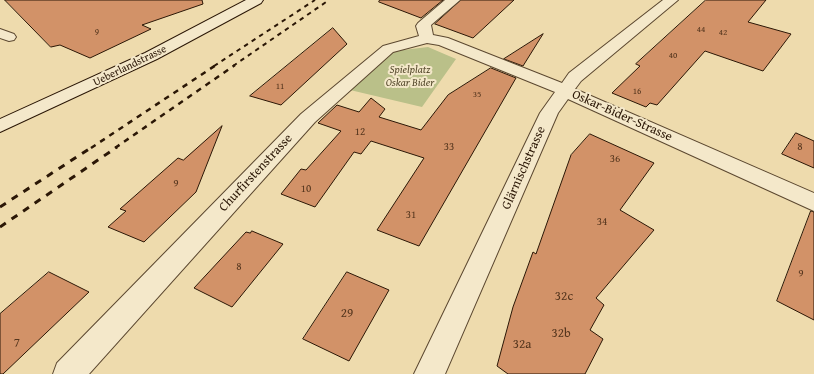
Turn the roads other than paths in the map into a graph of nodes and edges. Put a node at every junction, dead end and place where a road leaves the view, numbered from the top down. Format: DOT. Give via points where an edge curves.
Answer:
graph roads {
  1 [pos="256,0"];
  2 [pos="453,0"];
  3 [pos="671,0"];
  4 [pos="427,38"];
  5 [pos="564,90"];
  6 [pos="0,126"];
  7 [pos="814,203"];
  8 [pos="68,374"];
  9 [pos="429,374"];
  1 -- 6 [label="street, Ueberlandstrasse" via="151,56"];
  2 -- 4 [label="street" via="423,26"];
  3 -- 5 [label="street, Glärnischstrasse" via="575,77"];
  4 -- 5 [label="street, Oskar-Bider-Strasse" via="443,41"];
  4 -- 8 [label="street, Churfirstenstrasse" via="388,49 308,118"];
  5 -- 7 [label="street, Oskar-Bider-Strasse"];
  5 -- 9 [label="street, Glärnischstrasse" via="548,113"];
}
